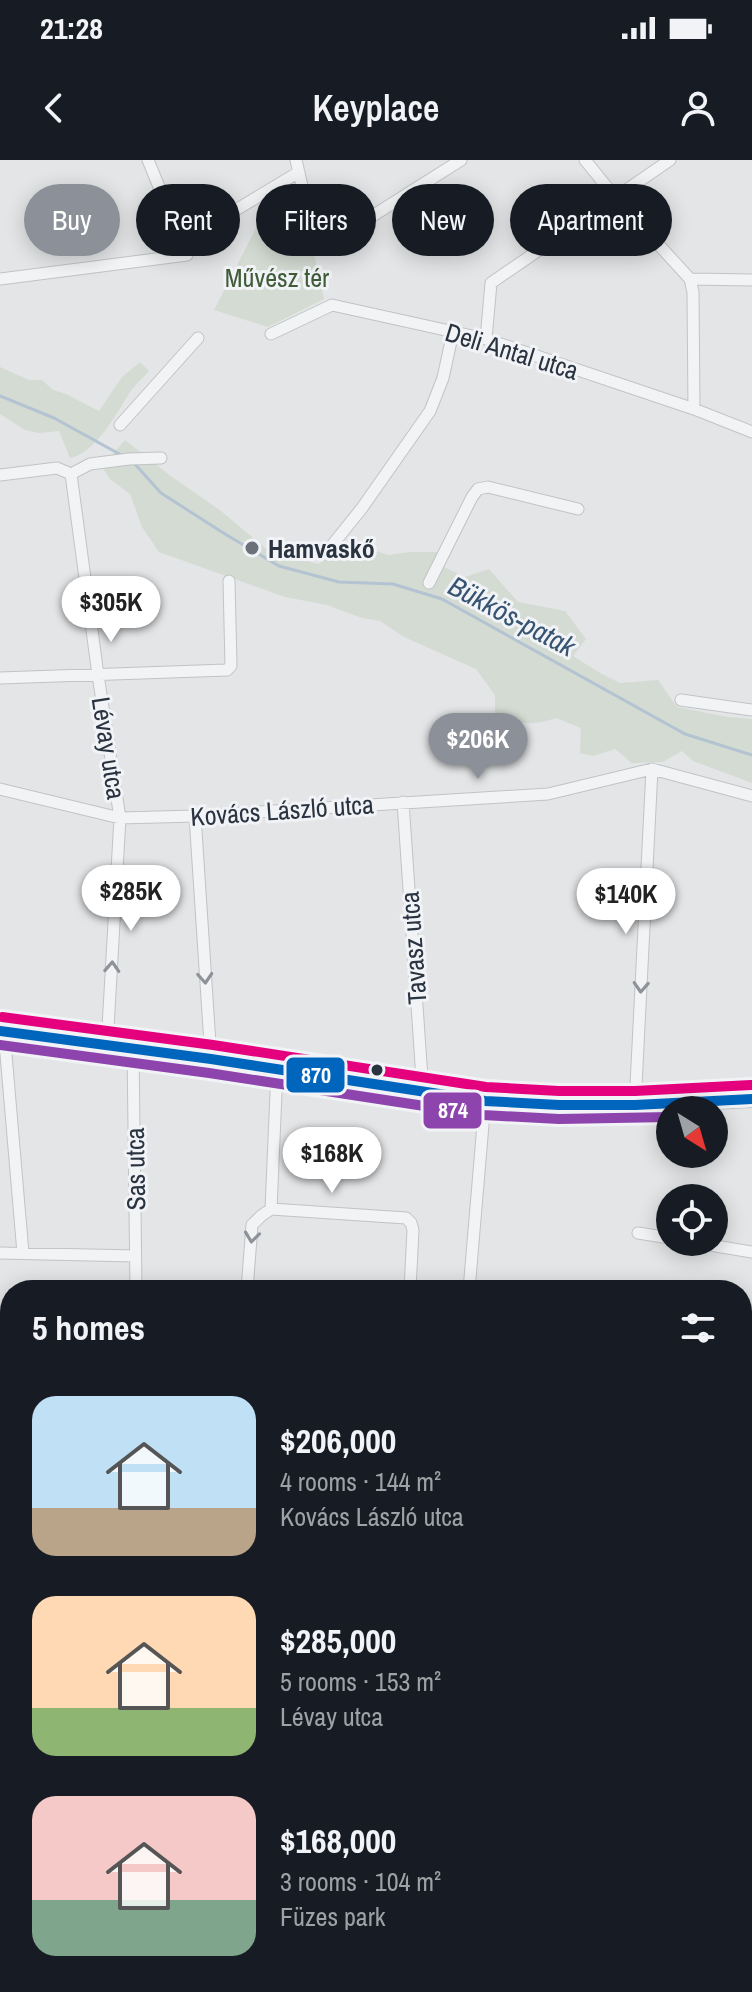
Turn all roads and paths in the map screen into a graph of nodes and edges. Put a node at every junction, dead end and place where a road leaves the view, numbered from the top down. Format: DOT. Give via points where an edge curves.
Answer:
graph roads {
  1 [pos="148,160"];
  2 [pos="461,160"];
  3 [pos="585,160"];
  4 [pos="670,160"];
  5 [pos="297,166"];
  6 [pos="604,184"];
  7 [pos="634,184"];
  8 [pos="240,206"];
  9 [pos="530,256"];
  10 [pos="669,256"];
  11 [pos="0,279"];
  12 [pos="690,279"];
  13 [pos="752,280"];
  14 [pos="453,332"];
  15 [pos="271,334"];
  16 [pos="198,338"];
  17 [pos="486,339"];
  18 [pos="694,409"];
  19 [pos="120,425"];
  20 [pos="752,432"];
  21 [pos="161,458"];
  22 [pos="71,474"];
  23 [pos="0,475"];
  24 [pos="578,509"];
  25 [pos="325,554"];
  26 [pos="229,581"];
  27 [pos="429,583"];
  28 [pos="98,675"];
  29 [pos="0,678"];
  30 [pos="681,700"];
  31 [pos="752,710"];
  32 [pos="652,769"];
  33 [pos="0,789"];
  34 [pos="752,796"];
  35 [pos="403,802"];
  36 [pos="195,816"];
  37 [pos="120,818"];
  38 [pos="2,1031"];
  39 [pos="107,1045"];
  40 [pos="133,1048"];
  41 [pos="211,1059"];
  42 [pos="277,1070"];
  43 [pos="423,1093"];
  44 [pos="752,1099"];
  45 [pos="485,1101"];
  46 [pos="635,1105"];
  47 [pos="271,1209"];
  48 [pos="638,1233"];
  49 [pos="656,1236"];
  50 [pos="728,1248"];
  51 [pos="752,1252"];
  52 [pos="0,1253"];
  53 [pos="23,1253"];
  54 [pos="135,1256"];
  55 [pos="136,1280"];
  56 [pos="248,1280"];
  57 [pos="410,1280"];
  58 [pos="470,1280"];
  1 -- 11 [label="street" via="187,255"];
  2 -- 5 [label="street" via="325,246 315,242"];
  3 -- 6 [label="street"];
  4 -- 7 [label="street"];
  5 -- 8 [label="street"];
  9 -- 17 [label="street" via="491,283"];
  10 -- 12 [label="street"];
  12 -- 13 [label="street"];
  12 -- 18 [label="street"];
  14 -- 15 [label="street, Deli Antal utca" via="332,305"];
  14 -- 17 [label="street, Deli Antal utca"];
  14 -- 25 [label="street" via="430,411"];
  16 -- 19 [label="street"];
  17 -- 18 [label="street, Deli Antal utca"];
  18 -- 20 [label="street, Deli Antal utca"];
  21 -- 22 [label="street" via="90,464"];
  22 -- 23 [label="street" via="57,468"];
  22 -- 28 [label="street, Lévay utca"];
  24 -- 27 [label="street" via="478,489"];
  26 -- 28 [label="street" via="227,670"];
  28 -- 29 [label="street"];
  28 -- 37 [label="street, Lévay utca"];
  30 -- 31 [label="street"];
  32 -- 34 [label="street, Kovács László utca"];
  32 -- 35 [label="street, Kovács László utca" via="548,794"];
  32 -- 46 [label="street, one-way"];
  33 -- 37 [label="street, Kovács László utca"];
  35 -- 36 [label="street, Kovács László utca"];
  35 -- 43 [label="street, Tavasz utca"];
  36 -- 37 [label="street, Kovács László utca"];
  36 -- 41 [label="street, one-way"];
  39 -- 37 [label="street, Lévay utca, one-way"];
  38 -- 39 [label="main road"];
  38 -- 53 [label="street"];
  39 -- 40 [label="main road"];
  40 -- 41 [label="main road"];
  40 -- 54 [label="street, Sas utca"];
  41 -- 42 [label="main road"];
  42 -- 43 [label="main road"];
  42 -- 47 [label="street"];
  43 -- 45 [label="main road"];
  44 -- 46 [label="main road"];
  45 -- 46 [label="main road"];
  45 -- 58 [label="street"];
  47 -- 56 [label="street, one-way" via="252,1225"];
  47 -- 57 [label="street" via="406,1218 413,1230"];
  48 -- 49 [label="street"];
  50 -- 51 [label="street"];
  52 -- 53 [label="street"];
  53 -- 54 [label="street"];
  54 -- 55 [label="street, Sas utca"];
}
